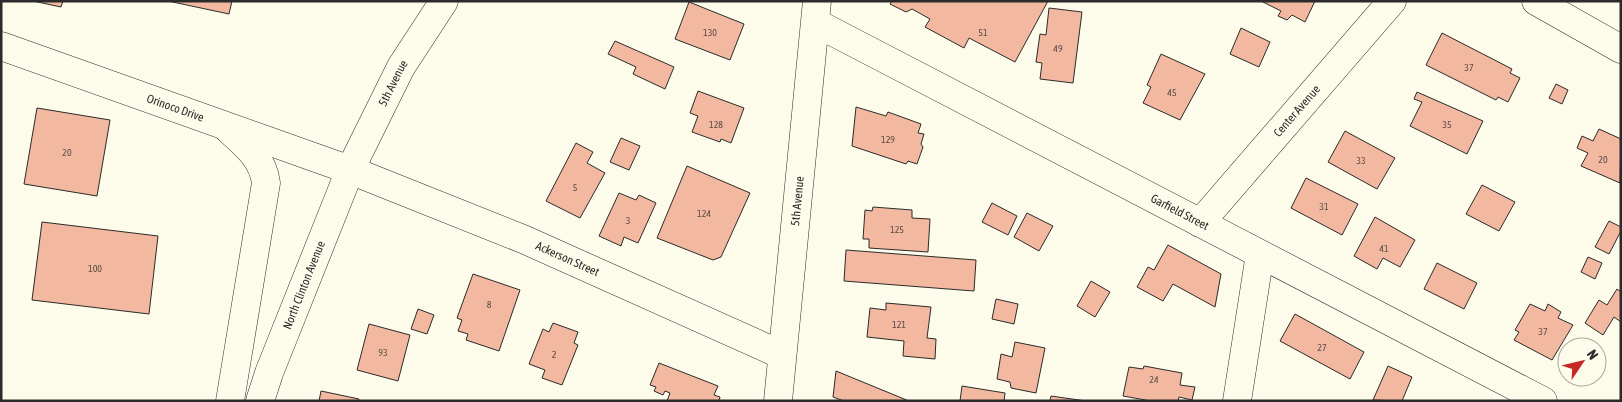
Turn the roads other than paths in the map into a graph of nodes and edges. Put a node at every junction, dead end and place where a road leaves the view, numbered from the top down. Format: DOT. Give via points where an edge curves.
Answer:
graph roads {
  1 [pos="444,1"];
  2 [pos="1392,1"];
  3 [pos="1536,1"];
  4 [pos="817,12"];
  5 [pos="1,46"];
  6 [pos="1621,48"];
  7 [pos="220,123"];
  8 [pos="350,170"];
  9 [pos="1200,223"];
  10 [pos="1260,254"];
  11 [pos="782,355"];
  12 [pos="230,401"];
  13 [pos="260,401"];
  14 [pos="778,401"];
  15 [pos="1237,401"];
  16 [pos="1543,401"];
  1 -- 8 [label="street, 5th Avenue" via="401,67"];
  2 -- 9 [label="street, Center Avenue"];
  3 -- 6 [label="street"];
  4 -- 9 [label="street, Garfield Street"];
  4 -- 11 [label="street, 5th Avenue"];
  5 -- 7 [label="street, Orinoco Drive"];
  7 -- 8 [label="street, Orinoco Drive"];
  7 -- 12 [label="street" via="252,151 265,172 266,183"];
  8 -- 11 [label="street, Ackerson Street" via="523,239"];
  8 -- 13 [label="street, North Clinton Avenue"];
  9 -- 10 [label="street, Garfield Street"];
  10 -- 15 [label="street"];
  10 -- 16 [label="street, Garfield Street"];
  11 -- 14 [label="street, 5th Avenue"];
}
